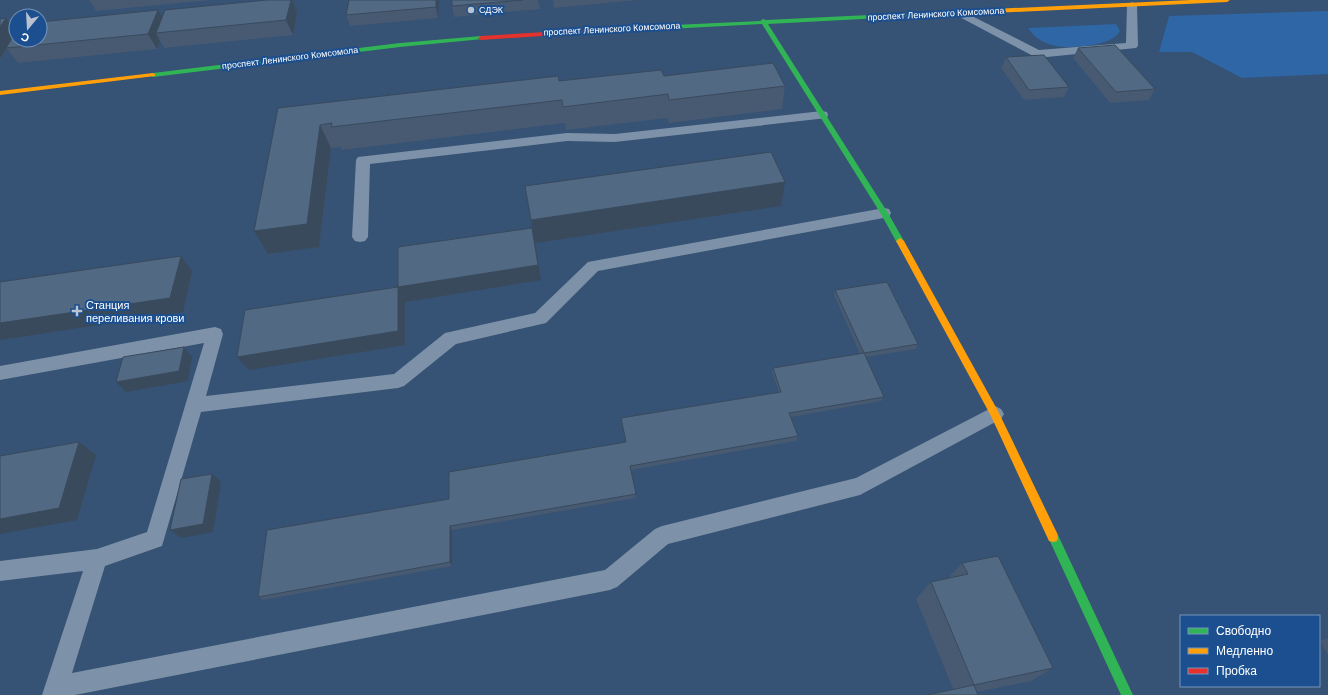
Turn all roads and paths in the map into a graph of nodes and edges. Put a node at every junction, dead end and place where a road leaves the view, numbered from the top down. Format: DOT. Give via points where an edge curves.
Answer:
graph roads {
  1 [pos="1227,0"];
  2 [pos="1132,5"];
  3 [pos="958,13"];
  4 [pos="763,21"];
  5 [pos="0,93"];
  6 [pos="822,115"];
  7 [pos="884,213"];
  8 [pos="360,237"];
  9 [pos="0,373"];
  10 [pos="194,405"];
  11 [pos="995,414"];
  12 [pos="97,558"];
  13 [pos="0,571"];
  14 [pos="55,691"];
  15 [pos="1127,695"];
  1 -- 2 [label="main road, проспект Ленинского Комсомола"];
  2 -- 3 [label="main road, проспект Ленинского Комсомола"];
  2 -- 3 [label="lane" via="1132,46 1037,54"];
  3 -- 4 [label="main road, проспект Ленинского Комсомола"];
  4 -- 5 [label="main road, проспект Ленинского Комсомола" via="537,32 400,45"];
  4 -- 6 [label="main road"];
  6 -- 7 [label="main road"];
  6 -- 8 [label="lane" via="615,138 567,137 363,160"];
  7 -- 10 [label="lane" via="593,266 540,318 451,338 398,382"];
  7 -- 11 [label="main road"];
  9 -- 10 [label="lane" via="215,334"];
  10 -- 12 [label="lane" via="155,539"];
  11 -- 14 [label="lane" via="860,486 662,536 610,580"];
  11 -- 15 [label="main road"];
  12 -- 13 [label="lane"];
  12 -- 14 [label="lane"];
}
